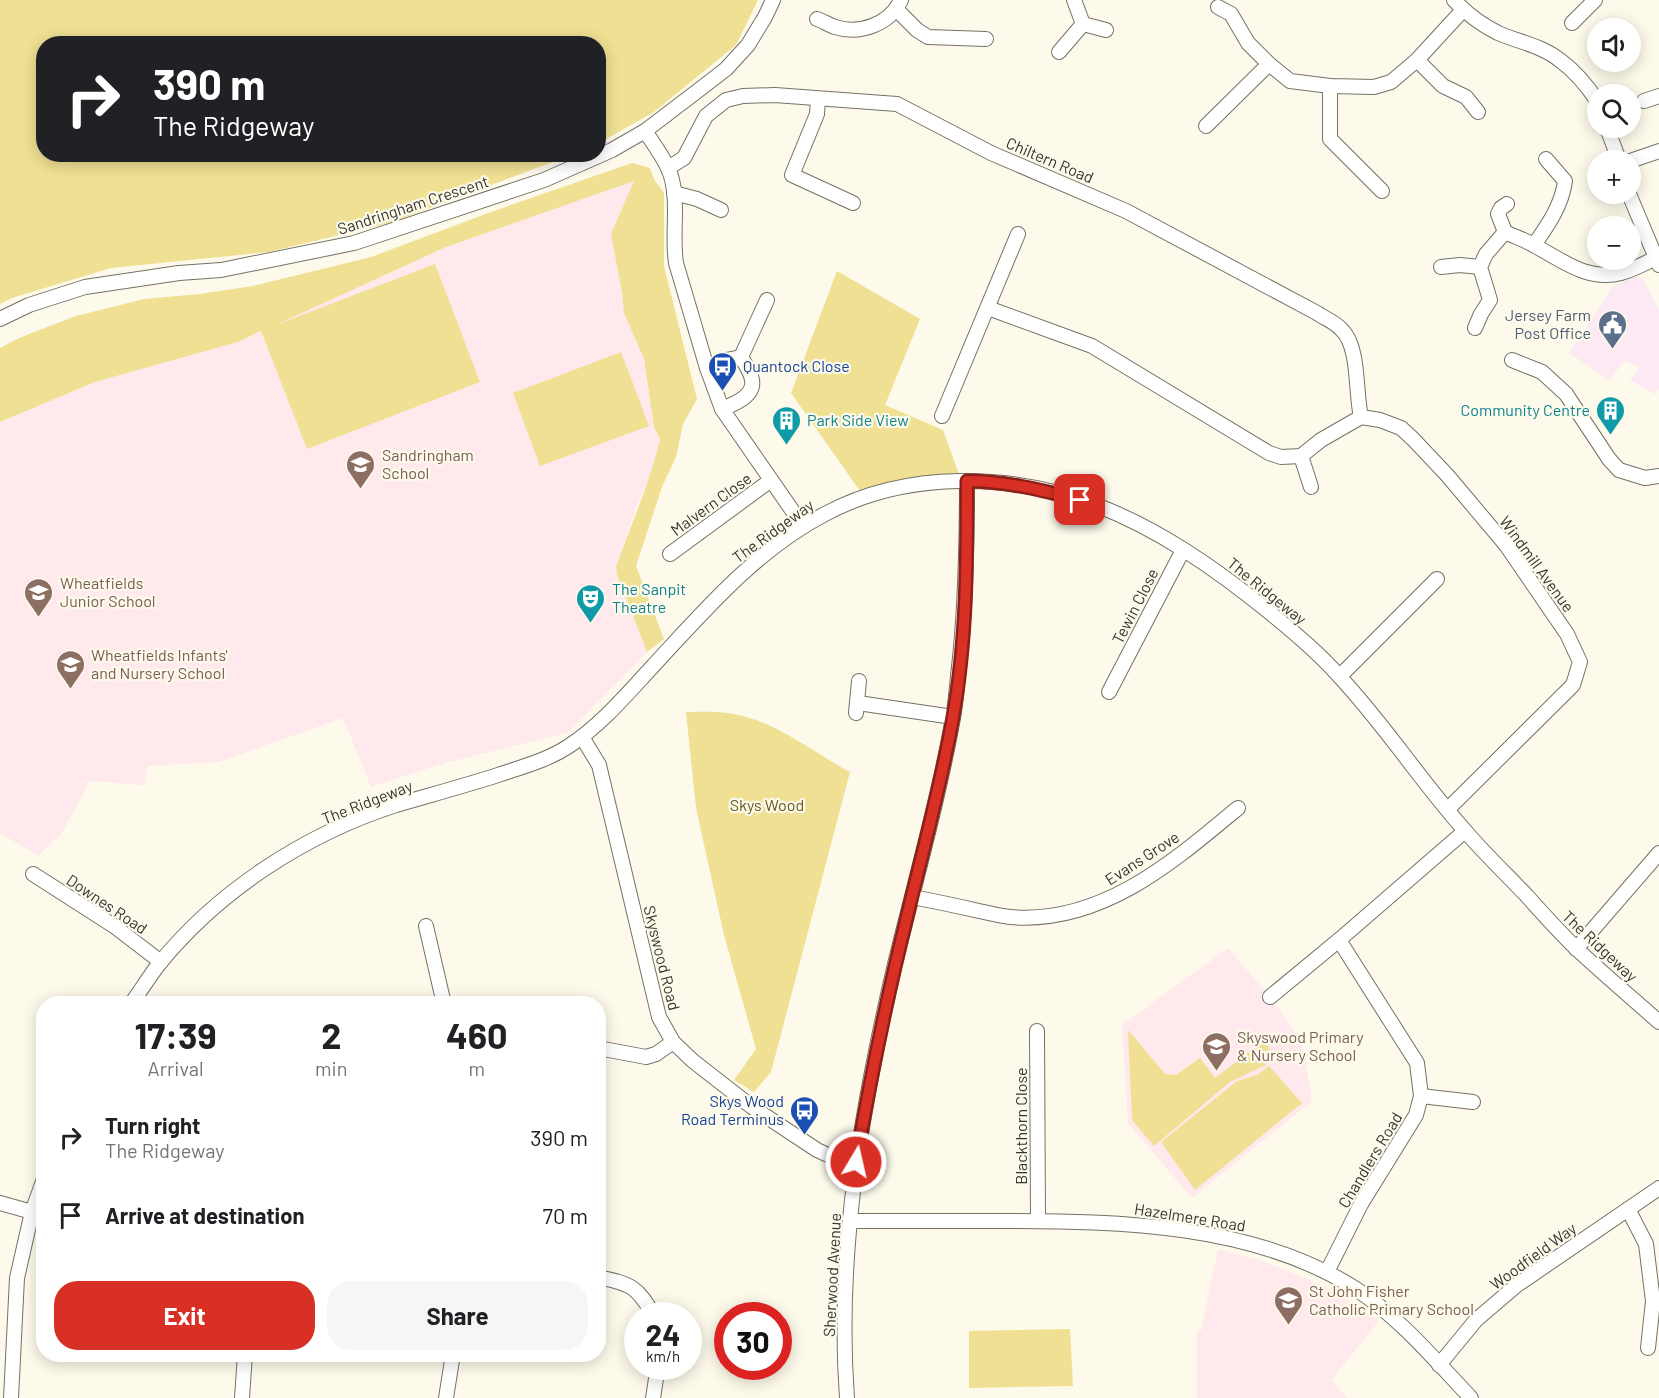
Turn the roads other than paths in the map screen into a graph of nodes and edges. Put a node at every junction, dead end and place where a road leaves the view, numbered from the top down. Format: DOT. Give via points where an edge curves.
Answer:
graph roads {
  1 [pos="773,0"];
  2 [pos="1074,0"];
  3 [pos="1595,0"];
  4 [pos="899,5"];
  5 [pos="1458,5"];
  6 [pos="1218,7"];
  7 [pos="817,19"];
  8 [pos="1572,23"];
  9 [pos="1083,24"];
  10 [pos="1106,30"];
  11 [pos="986,39"];
  12 [pos="1059,52"];
  13 [pos="1417,60"];
  14 [pos="1269,64"];
  15 [pos="1330,86"];
  16 [pos="1587,86"];
  17 [pos="1659,96"];
  18 [pos="818,99"];
  19 [pos="1644,101"];
  20 [pos="1478,112"];
  21 [pos="1206,126"];
  22 [pos="645,131"];
  23 [pos="1659,151"];
  24 [pos="606,152"];
  25 [pos="1641,157"];
  26 [pos="1546,159"];
  27 [pos="585,162"];
  28 [pos="668,168"];
  29 [pos="1382,191"];
  30 [pos="674,194"];
  31 [pos="853,203"];
  32 [pos="1508,204"];
  33 [pos="1633,204"];
  34 [pos="721,210"];
  35 [pos="1505,232"];
  36 [pos="1018,234"];
  37 [pos="1534,245"];
  38 [pos="1657,261"];
  39 [pos="1441,267"];
  40 [pos="1479,267"];
  41 [pos="767,300"];
  42 [pos="988,308"];
  43 [pos="0,319"];
  44 [pos="1475,328"];
  45 [pos="741,357"];
  46 [pos="1512,360"];
  47 [pos="707,368"];
  48 [pos="722,409"];
  49 [pos="942,416"];
  50 [pos="1361,417"];
  51 [pos="1300,456"];
  52 [pos="771,480"];
  53 [pos="967,481"];
  54 [pos="1658,481"];
  55 [pos="1311,488"];
  56 [pos="803,526"];
  57 [pos="1183,549"];
  58 [pos="670,554"];
  59 [pos="1437,579"];
  60 [pos="1340,676"];
  61 [pos="859,681"];
  62 [pos="1109,692"];
  63 [pos="953,717"];
  64 [pos="582,737"];
  65 [pos="1238,808"];
  66 [pos="1448,809"];
  67 [pos="1465,831"];
  68 [pos="1659,853"];
  69 [pos="33,874"];
  70 [pos="912,897"];
  71 [pos="426,926"];
  72 [pos="1339,940"];
  73 [pos="1576,949"];
  74 [pos="161,962"];
  75 [pos="137,996"];
  76 [pos="442,996"];
  77 [pos="1270,997"];
  78 [pos="1659,1023"];
  79 [pos="1037,1031"];
  80 [pos="673,1042"];
  81 [pos="606,1050"];
  82 [pos="1421,1096"];
  83 [pos="1473,1102"];
  84 [pos="856,1162"];
  85 [pos="1659,1188"];
  86 [pos="36,1201"];
  87 [pos="0,1203"];
  88 [pos="1628,1209"];
  89 [pos="32,1212"];
  90 [pos="850,1221"];
  91 [pos="1038,1221"];
  92 [pos="1327,1272"];
  93 [pos="606,1279"];
  94 [pos="646,1302"];
  95 [pos="1648,1348"];
  96 [pos="244,1362"];
  97 [pos="452,1362"];
  98 [pos="1439,1365"];
  99 [pos="656,1380"];
  100 [pos="11,1398"];
  101 [pos="242,1398"];
  102 [pos="446,1398"];
  103 [pos="653,1398"];
  104 [pos="847,1398"];
  105 [pos="1471,1398"];
  1 -- 22 [label="street, Sandringham Crescent" via="756,33 732,63"];
  2 -- 9 [label="street"];
  3 -- 8 [label="street"];
  4 -- 7 [label="street" via="875,26 852,30"];
  4 -- 11 [label="street" via="917,30 928,37"];
  5 -- 13 [label="street"];
  5 -- 16 [label="street" via="1497,33 1561,60"];
  6 -- 14 [label="street" via="1231,14 1248,44"];
  9 -- 10 [label="street"];
  9 -- 12 [label="street"];
  13 -- 15 [label="street" via="1391,82 1374,87"];
  13 -- 20 [label="street" via="1443,86 1466,97"];
  14 -- 15 [label="street" via="1290,81"];
  14 -- 21 [label="street"];
  15 -- 29 [label="street" via="1330,139"];
  17 -- 19 [label="street"];
  18 -- 28 [label="street, Chiltern Road" via="775,95 726,100 706,116 684,158"];
  18 -- 31 [label="street" via="817,114 792,176"];
  18 -- 50 [label="street, Chiltern Road" via="897,104 991,153 1126,211 1317,313 1342,329 1353,351"];
  22 -- 24 [label="street, Sandringham Crescent"];
  22 -- 28 [label="street"];
  23 -- 25 [label="street"];
  26 -- 37 [label="street" via="1566,181 1563,196"];
  27 -- 43 [label="street, Sandringham Crescent" via="544,180 354,243 221,270 85,287"];
  28 -- 30 [label="street"];
  30 -- 34 [label="street"];
  30 -- 47 [label="street" via="676,263"];
  32 -- 35 [label="street" via="1498,214"];
  33 -- 38 [label="street"];
  35 -- 37 [label="street"];
  35 -- 40 [label="street"];
  36 -- 42 [label="street"];
  37 -- 38 [label="street" via="1569,266 1606,276"];
  39 -- 40 [label="street"];
  40 -- 44 [label="street" via="1490,300"];
  41 -- 45 [label="street"];
  42 -- 49 [label="street"];
  42 -- 51 [label="street" via="1092,346 1269,453"];
  45 -- 47 [label="street"];
  45 -- 48 [label="street" via="752,387 745,397"];
  46 -- 54 [label="street" via="1542,372 1566,394 1619,470"];
  47 -- 48 [label="street"];
  48 -- 52 [label="street"];
  50 -- 51 [label="street"];
  50 -- 66 [label="street, Windmill Avenue" via="1401,428 1447,475 1506,545 1567,634 1580,662 1573,685"];
  51 -- 55 [label="street"];
  52 -- 56 [label="street"];
  52 -- 58 [label="street, Malvern Close"];
  53 -- 56 [label="street, The Ridgeway" via="921,484 869,494"];
  53 -- 57 [label="street, The Ridgeway" via="993,481 1095,504"];
  53 -- 63 [label="street, Sherwood Avenue" via="965,614"];
  56 -- 64 [label="street, The Ridgeway" via="745,570 696,618 630,694"];
  57 -- 60 [label="street, The Ridgeway" via="1295,633"];
  57 -- 62 [label="street, Tewin Close" via="1122,680"];
  59 -- 60 [label="street"];
  60 -- 66 [label="street, The Ridgeway"];
  61 -- 63 [label="street" via="857,708"];
  63 -- 70 [label="street, Sherwood Avenue"];
  64 -- 74 [label="street, The Ridgeway" via="560,752 525,766 338,828 268,865 212,910"];
  64 -- 80 [label="street, Skyswood Road" via="599,765 658,1017"];
  65 -- 70 [label="street, Evans Grove" via="1142,881 1091,907 1057,916 1010,917"];
  66 -- 67 [label="street, The Ridgeway"];
  67 -- 72 [label="street"];
  67 -- 73 [label="street, The Ridgeway"];
  68 -- 73 [label="street"];
  69 -- 74 [label="street, Downes Road" via="114,926"];
  70 -- 84 [label="street, Sherwood Avenue"];
  71 -- 76 [label="street"];
  72 -- 77 [label="street"];
  72 -- 82 [label="street, Chandlers Road" via="1417,1063"];
  73 -- 78 [label="street, The Ridgeway"];
  74 -- 75 [label="street, The Ridgeway"];
  79 -- 91 [label="street, Blackthorn Close"];
  80 -- 81 [label="street" via="646,1057"];
  80 -- 84 [label="street, Skyswood Road" via="752,1107 817,1150 839,1160"];
  82 -- 83 [label="street"];
  82 -- 92 [label="street, Chandlers Road" via="1416,1115 1361,1204"];
  84 -- 90 [label="street, Sherwood Avenue"];
  85 -- 88 [label="street, Woodfield Way"];
  86 -- 89 [label="street"];
  87 -- 89 [label="street"];
  88 -- 95 [label="street" via="1646,1244 1653,1301"];
  88 -- 98 [label="street, Woodfield Way" via="1517,1285 1476,1320"];
  89 -- 100 [label="street" via="17,1278"];
  90 -- 91 [label="street, Hazelmere Road"];
  90 -- 104 [label="street, Sherwood Avenue" via="844,1315"];
  91 -- 92 [label="street, Hazelmere Road" via="1138,1224 1218,1236 1251,1243"];
  92 -- 98 [label="street, Hazelmere Road" via="1389,1314"];
  93 -- 94 [label="street" via="626,1283"];
  96 -- 101 [label="street"];
  97 -- 102 [label="street"];
  98 -- 105 [label="street, Hazelmere Road"];
  99 -- 103 [label="street"];
}
